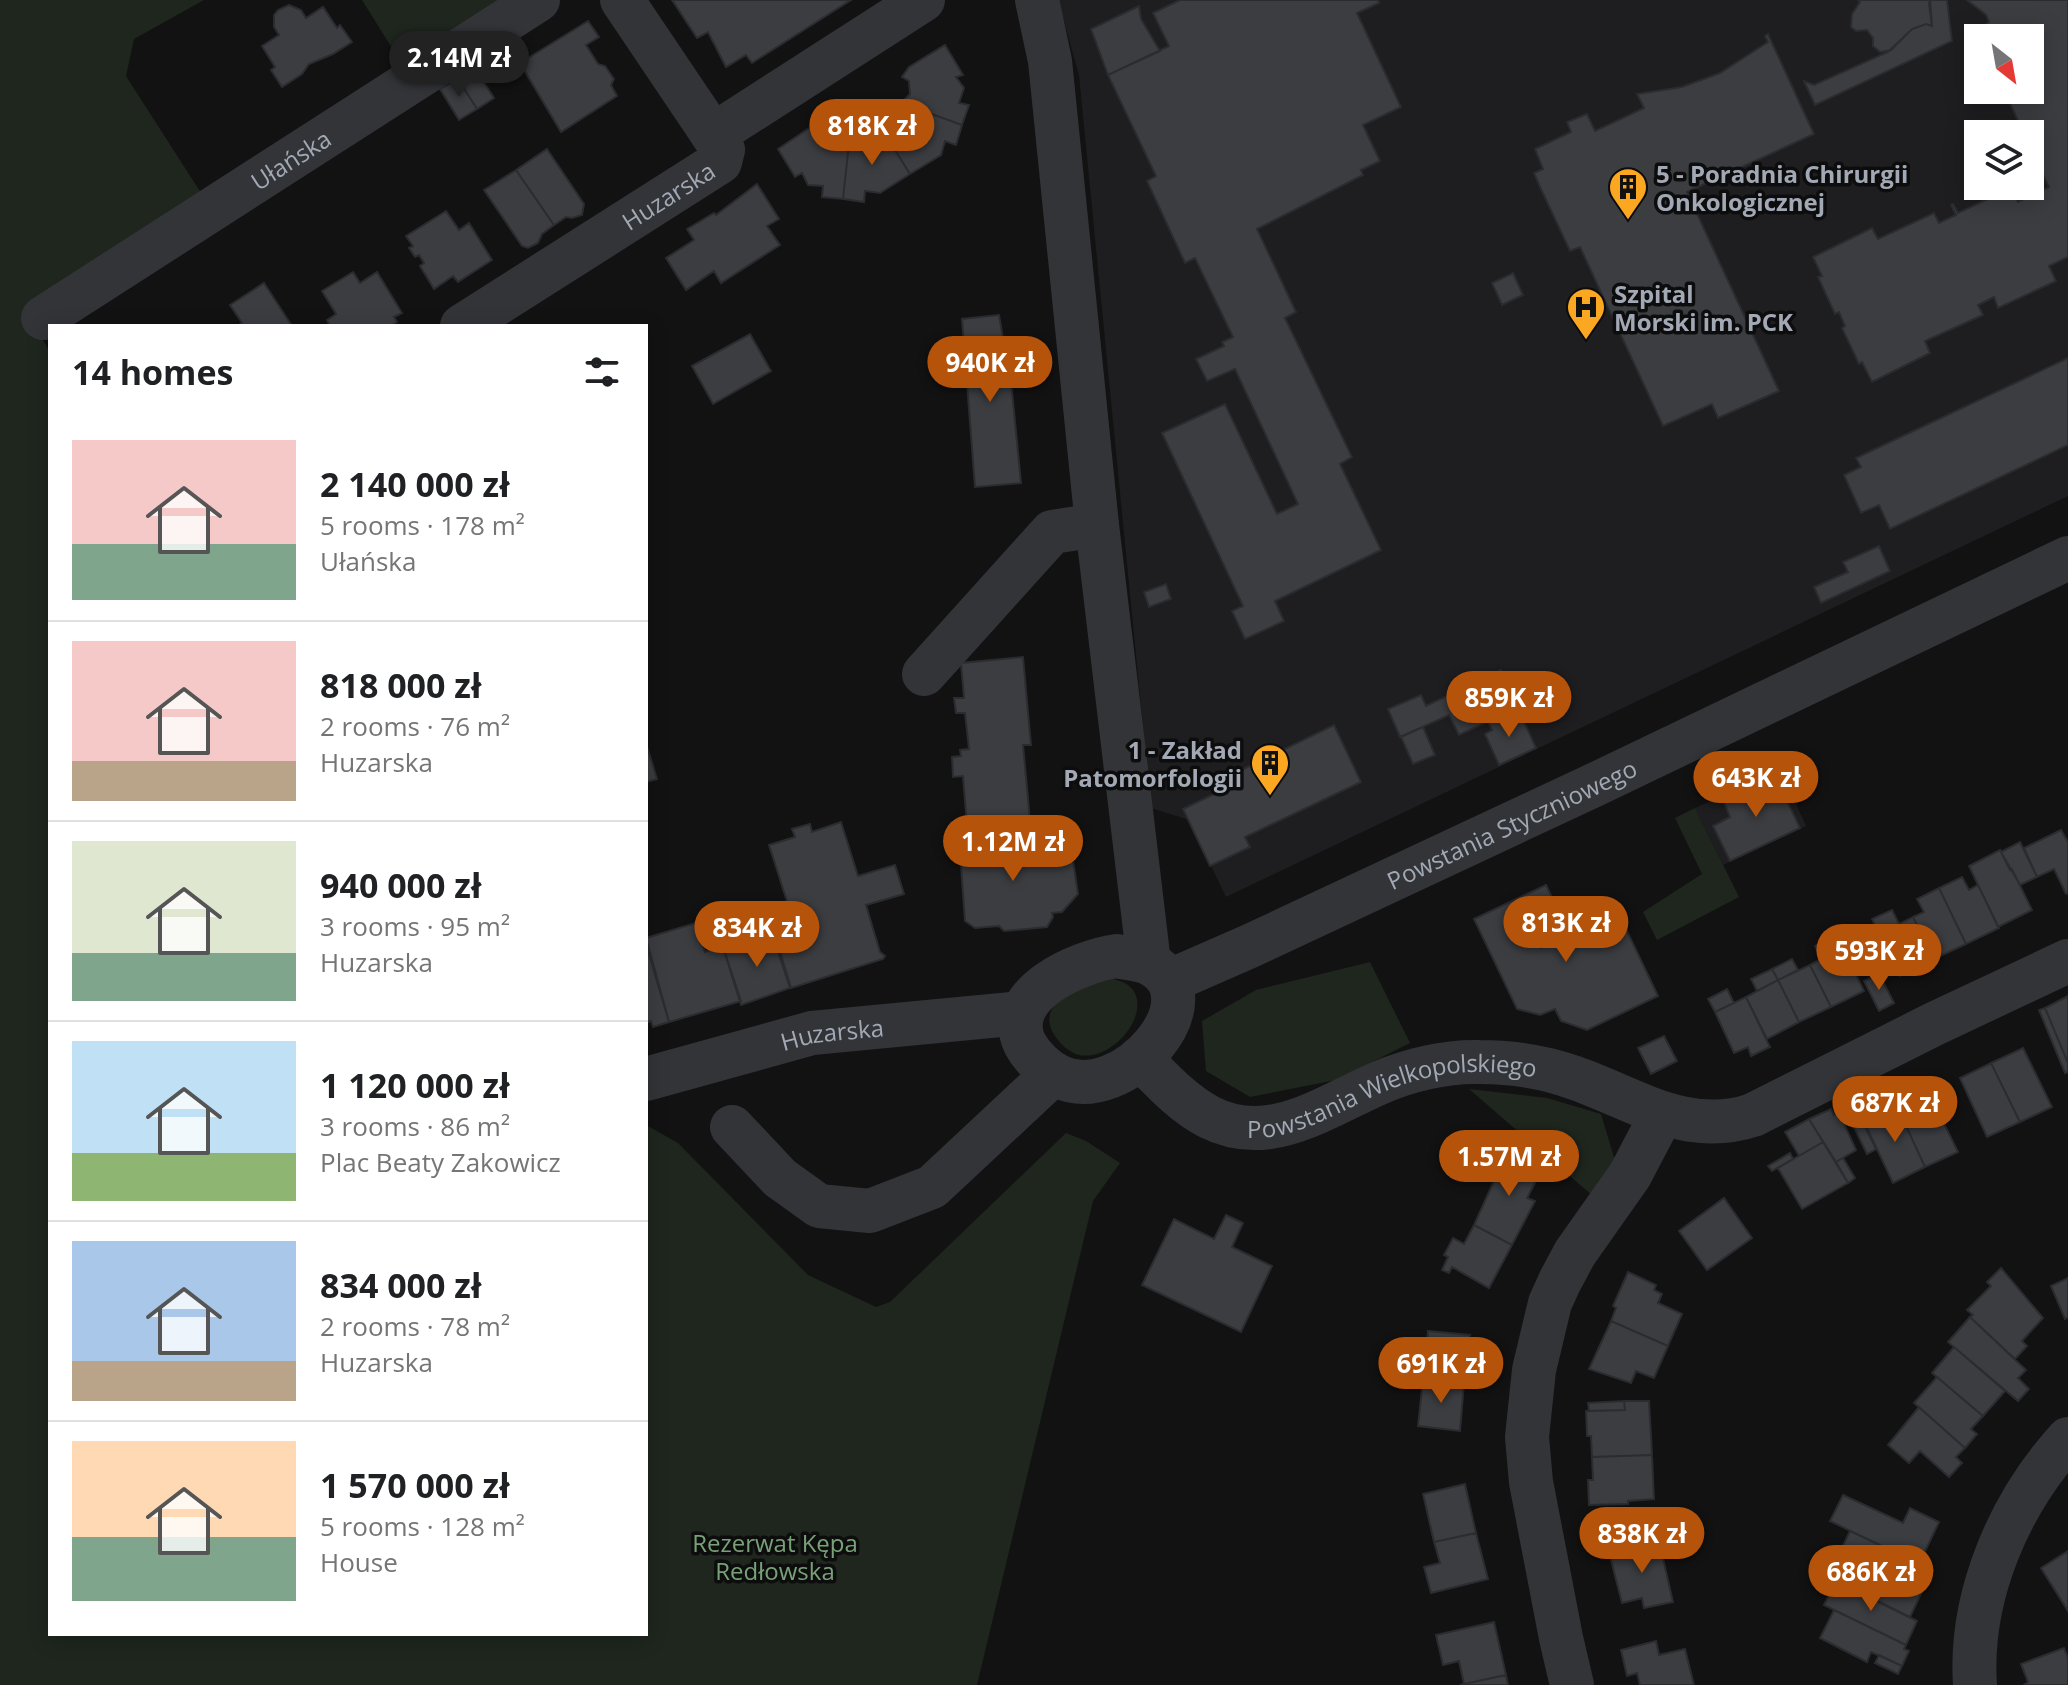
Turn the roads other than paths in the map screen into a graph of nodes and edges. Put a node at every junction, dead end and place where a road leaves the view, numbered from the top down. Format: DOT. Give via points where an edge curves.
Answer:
graph roads {
  1 [pos="622,0"];
  2 [pos="923,0"];
  3 [pos="1037,0"];
  4 [pos="528,11"];
  5 [pos="713,135"];
  6 [pos="43,318"];
  7 [pos="465,324"];
  8 [pos="1097,525"];
  9 [pos="2068,558"];
  10 [pos="924,674"];
  11 [pos="2068,961"];
  12 [pos="1160,972"];
  13 [pos="1022,1013"];
  14 [pos="1140,1058"];
  15 [pos="1053,1074"];
  16 [pos="648,1078"];
  17 [pos="1662,1114"];
  18 [pos="732,1127"];
  19 [pos="2068,1439"];
  20 [pos="1572,1685"];
  21 [pos="1975,1685"];
  1 -- 5 [label="street"];
  2 -- 5 [label="street, Huzarska"];
  3 -- 8 [label="street" via="1050,61"];
  4 -- 6 [label="street, Ułańska"];
  5 -- 7 [label="street, Huzarska" via="723,150 720,162"];
  8 -- 10 [label="street" via="1052,532"];
  8 -- 12 [label="street"];
  9 -- 12 [label="street, Powstania Styczniowego" via="1250,946"];
  11 -- 17 [label="street, Powstania Wielkopolskiego" via="1753,1115 1707,1123"];
  12 -- 13 [label="street" via="1117,956 1082,964 1048,984"];
  12 -- 14 [label="street" via="1175,999 1170,1019"];
  13 -- 15 [label="street" via="1023,1039"];
  13 -- 16 [label="street, Huzarska" via="812,1033"];
  14 -- 15 [label="street" via="1113,1077 1096,1081"];
  14 -- 17 [label="street, Powstania Wielkopolskiego" via="1196,1109 1242,1129 1296,1122 1382,1082 1479,1062 1572,1076"];
  15 -- 18 [label="street" via="932,1187 870,1211 819,1206 780,1178"];
  17 -- 20 [label="street" via="1630,1175 1560,1281 1534,1370 1527,1437 1531,1482"];
  19 -- 21 [label="street" via="2028,1488 1992,1568 1980,1618"];
}
